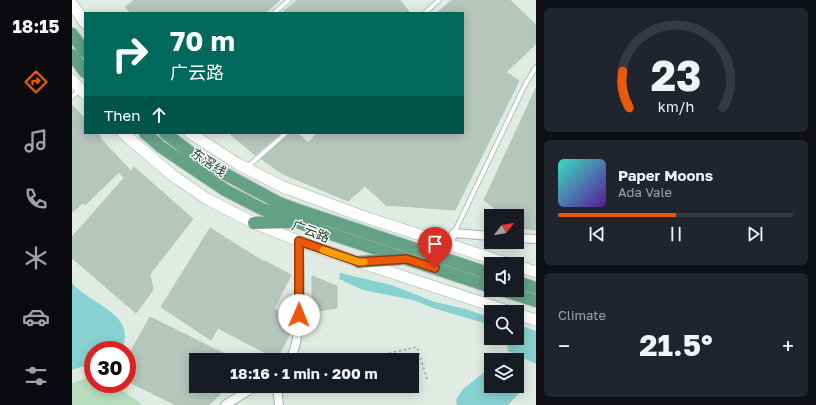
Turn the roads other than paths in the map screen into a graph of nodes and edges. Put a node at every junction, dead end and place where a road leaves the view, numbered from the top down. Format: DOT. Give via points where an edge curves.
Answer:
graph roads {
  1 [pos="289,0"];
  2 [pos="440,0"];
  3 [pos="72,4"];
  4 [pos="275,12"];
  5 [pos="425,12"];
  6 [pos="84,22"];
  7 [pos="72,34"];
  8 [pos="84,51"];
  9 [pos="72,55"];
  10 [pos="536,67"];
  11 [pos="84,71"];
  12 [pos="72,80"];
  13 [pos="79,94"];
  14 [pos="124,134"];
  15 [pos="146,134"];
  16 [pos="166,134"];
  17 [pos="191,134"];
  18 [pos="285,134"];
  19 [pos="246,168"];
  20 [pos="262,208"];
  21 [pos="296,221"];
  22 [pos="254,224"];
  23 [pos="454,233"];
  24 [pos="484,235"];
  25 [pos="524,238"];
  26 [pos="536,239"];
  27 [pos="299,241"];
  28 [pos="448,244"];
  29 [pos="488,257"];
  30 [pos="407,259"];
  31 [pos="359,262"];
  32 [pos="524,268"];
  33 [pos="484,272"];
  34 [pos="536,272"];
  35 [pos="484,284"];
  36 [pos="524,284"];
  37 [pos="536,288"];
  38 [pos="524,297"];
  39 [pos="536,301"];
  40 [pos="491,305"];
  41 [pos="524,316"];
  42 [pos="536,320"];
  43 [pos="292,353"];
  44 [pos="245,393"];
  45 [pos="278,393"];
  46 [pos="225,405"];
  47 [pos="279,405"];
  1 -- 4 [label="lane"];
  2 -- 5 [label="lane"];
  3 -- 6 [label="main road"];
  7 -- 8 [label="main road"];
  9 -- 11 [label="main road"];
  10 -- 23 [label="lane"];
  12 -- 13 [label="main road"];
  14 -- 22 [label="main road, 广云路" via="172,175 207,199"];
  15 -- 20 [label="main road, 东滘线" via="225,190"];
  16 -- 33 [label="main road, 广云路" via="200,160 277,202"];
  17 -- 19 [label="main road"];
  18 -- 19 [label="lane"];
  19 -- 28 [label="main road" via="289,190"];
  20 -- 21 [label="main road, 广云路"];
  21 -- 22 [label="main road"];
  21 -- 30 [label="main road, 广云路"];
  22 -- 27 [label="main road, 广云路"];
  23 -- 24 [label="street"];
  23 -- 28 [label="street"];
  25 -- 26 [label="street"];
  27 -- 31 [label="main road, 广云路"];
  27 -- 43 [label="street" via="299,330"];
  28 -- 29 [label="main road"];
  30 -- 31 [label="main road"];
  30 -- 35 [label="main road, 广云路"];
  31 -- 40 [label="main road, 广云路"];
  32 -- 34 [label="main road"];
  36 -- 37 [label="main road"];
  38 -- 39 [label="main road"];
  41 -- 42 [label="main road"];
  44 -- 46 [label="street"];
  45 -- 47 [label="street"];
}
